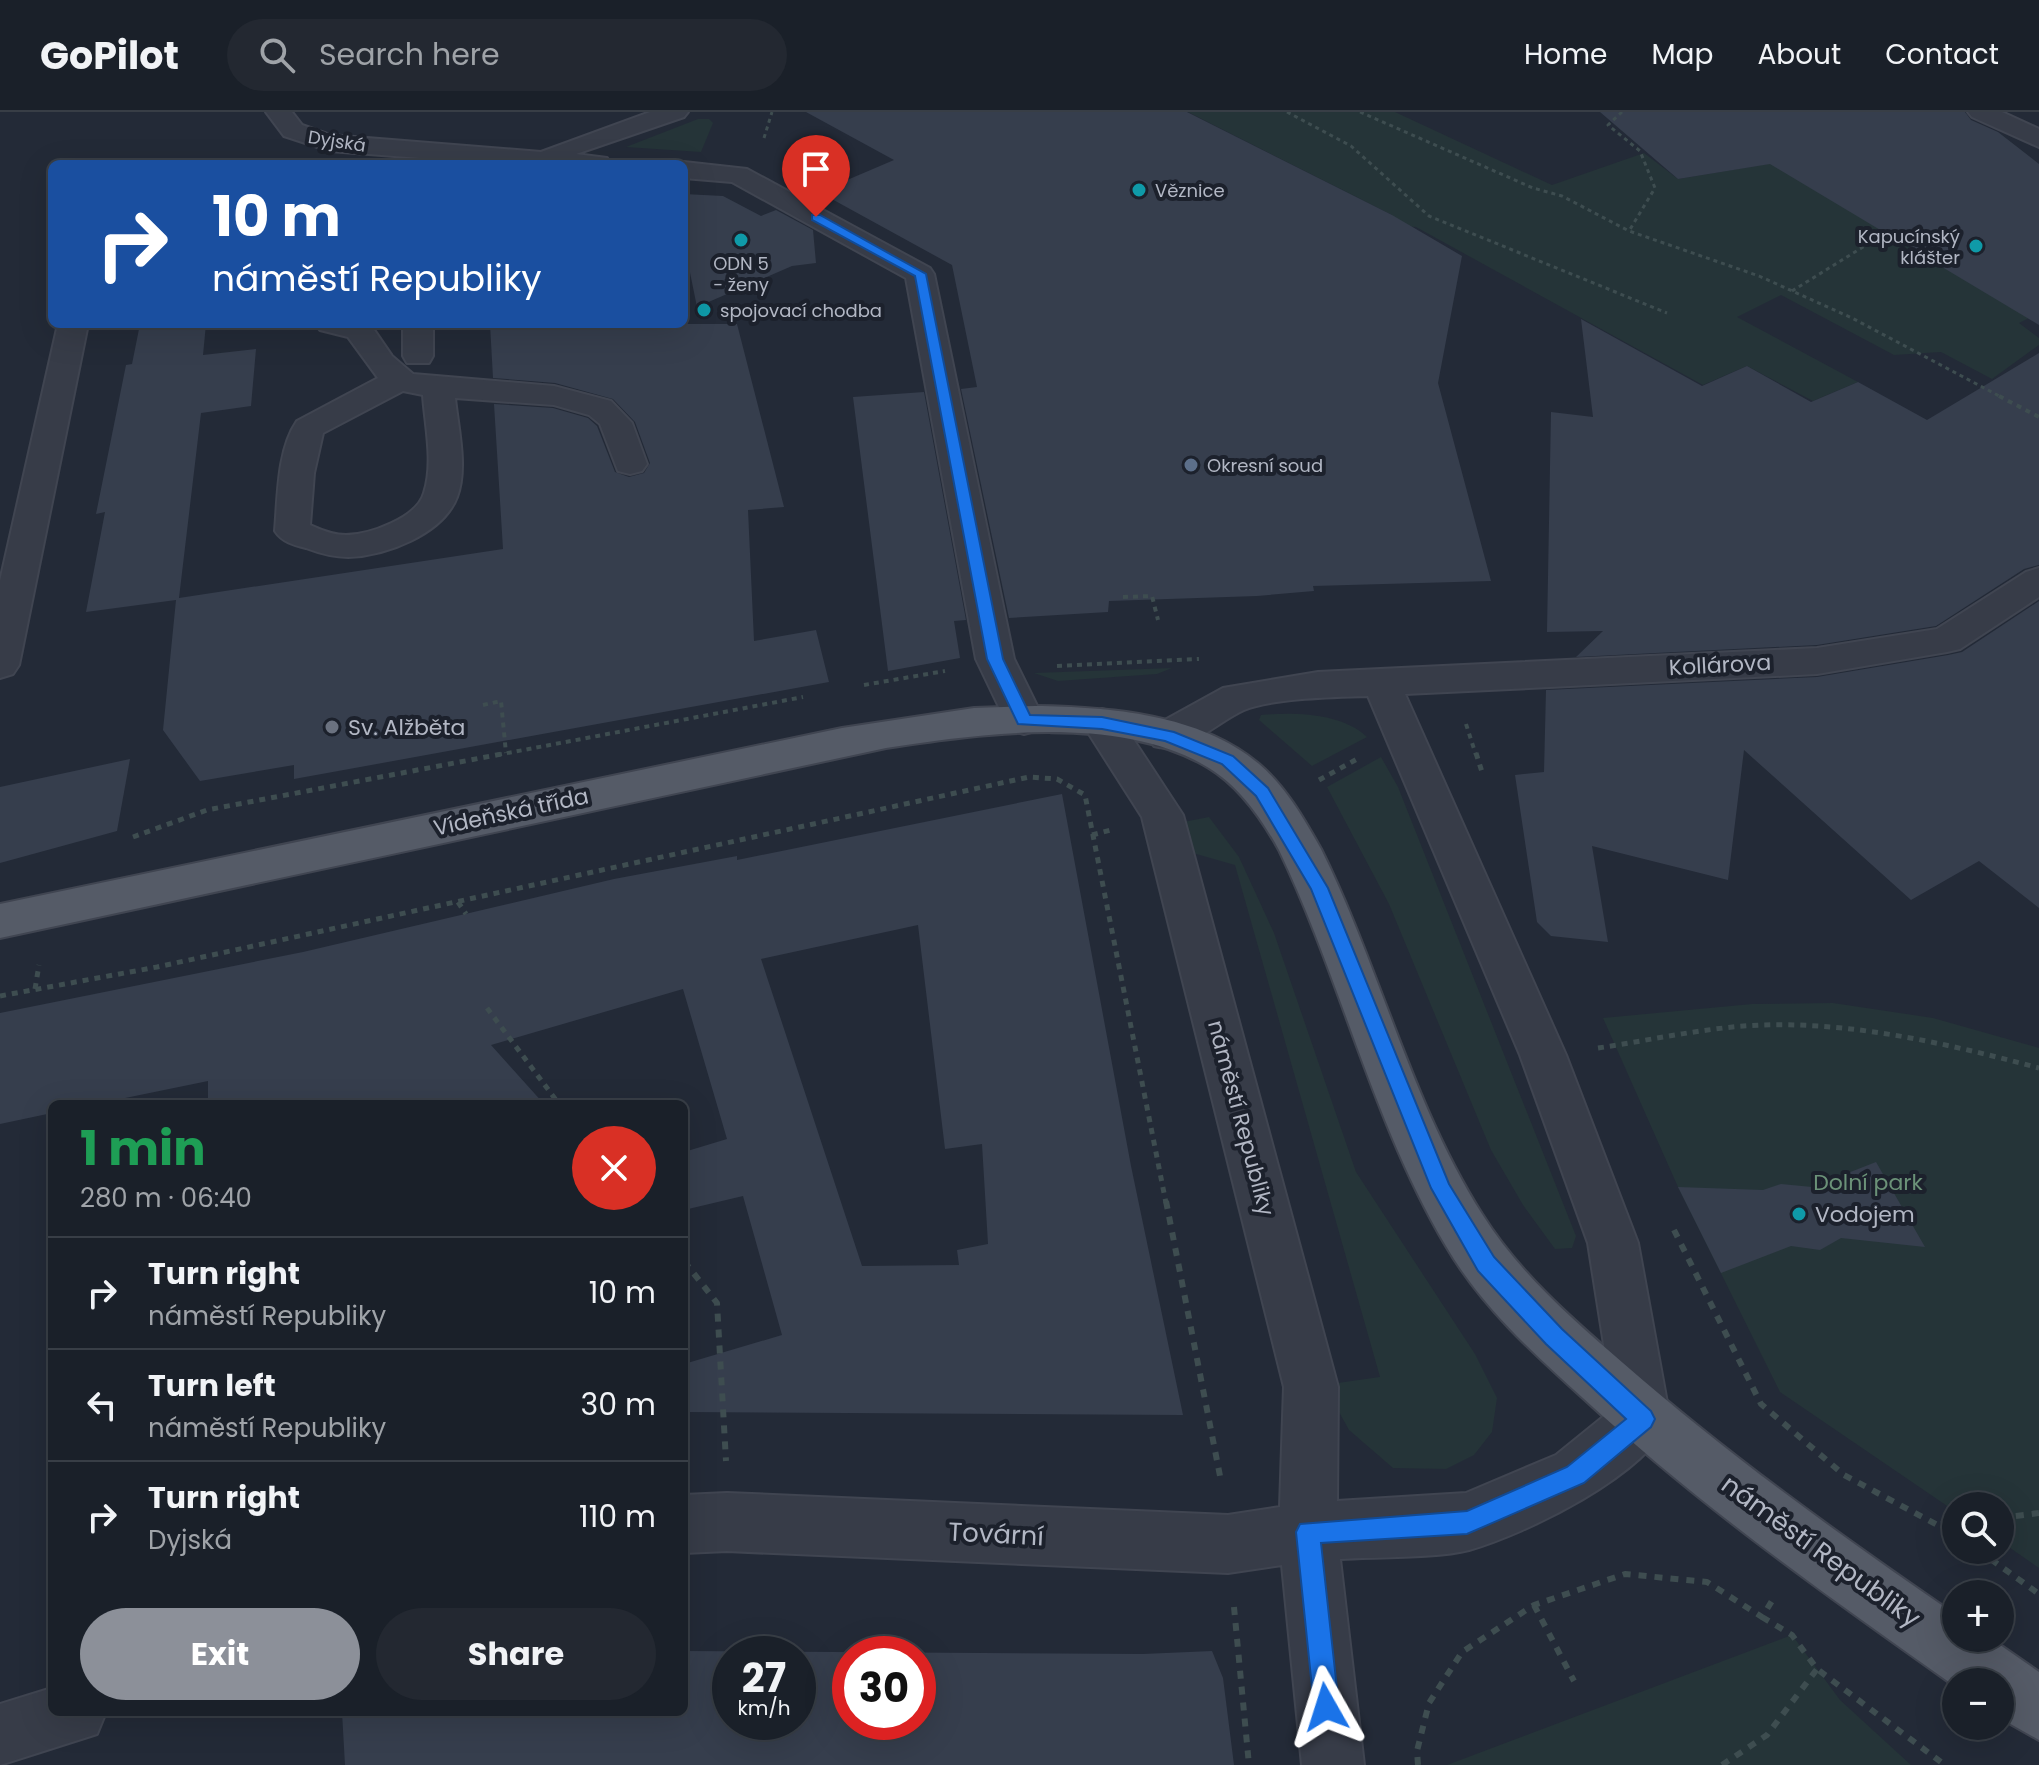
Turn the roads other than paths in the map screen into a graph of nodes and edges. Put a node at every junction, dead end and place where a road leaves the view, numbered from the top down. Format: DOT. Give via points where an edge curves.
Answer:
graph roads {
  1 [pos="279,112"];
  2 [pos="675,112"];
  3 [pos="1981,112"];
  4 [pos="2039,139"];
  5 [pos="536,159"];
  6 [pos="548,160"];
  7 [pos="688,170"];
  8 [pos="72,328"];
  9 [pos="350,328"];
  10 [pos="417,328"];
  11 [pos="408,368"];
  12 [pos="438,388"];
  13 [pos="630,464"];
  14 [pos="2039,580"];
  15 [pos="0,665"];
  16 [pos="1381,682"];
  17 [pos="1024,720"];
  18 [pos="1102,723"];
  19 [pos="1168,736"];
  20 [pos="0,921"];
  21 [pos="1643,1419"];
  22 [pos="705,1523"];
  23 [pos="1308,1532"];
  24 [pos="2039,1709"];
  25 [pos="62,1716"];
  26 [pos="0,1735"];
  27 [pos="1333,1765"];
  1 -- 5 [label="street, Dyjská" via="285,126 299,135 330,143"];
  2 -- 5 [label="street"];
  3 -- 4 [label="street"];
  5 -- 6 [label="street, Dyjská"];
  7 -- 17 [label="street" via="738,175 920,274 995,659"];
  8 -- 15 [label="street"];
  9 -- 11 [label="street" via="359,330 375,354"];
  10 -- 11 [label="street"];
  11 -- 12 [label="street"];
  11 -- 12 [label="street" via="308,428 292,531 349,546 395,535 430,513 441,496"];
  12 -- 13 [label="street" via="585,400 614,419"];
  14 -- 16 [label="street, Kollárova" via="1947,640 1831,658"];
  16 -- 19 [label="street" via="1237,697"];
  16 -- 21 [label="street" via="1543,1055 1613,1243"];
  17 -- 18 [label="main road, náměstí Republiky"];
  17 -- 20 [label="main road, Vídeňská třída" via="963,724 811,749"];
  18 -- 19 [label="main road, náměstí Republiky"];
  18 -- 23 [label="street, náměstí Republiky" via="1162,815 1311,1387"];
  19 -- 21 [label="main road, náměstí Republiky" via="1227,760 1262,792 1319,888 1441,1188 1486,1264 1554,1337"];
  21 -- 23 [label="street" via="1576,1475 1467,1522"];
  21 -- 24 [label="main road, náměstí Republiky"];
  22 -- 23 [label="street, Tovární" via="1228,1544"];
  23 -- 27 [label="street, náměstí Republiky"];
  25 -- 26 [label="street"];
}
